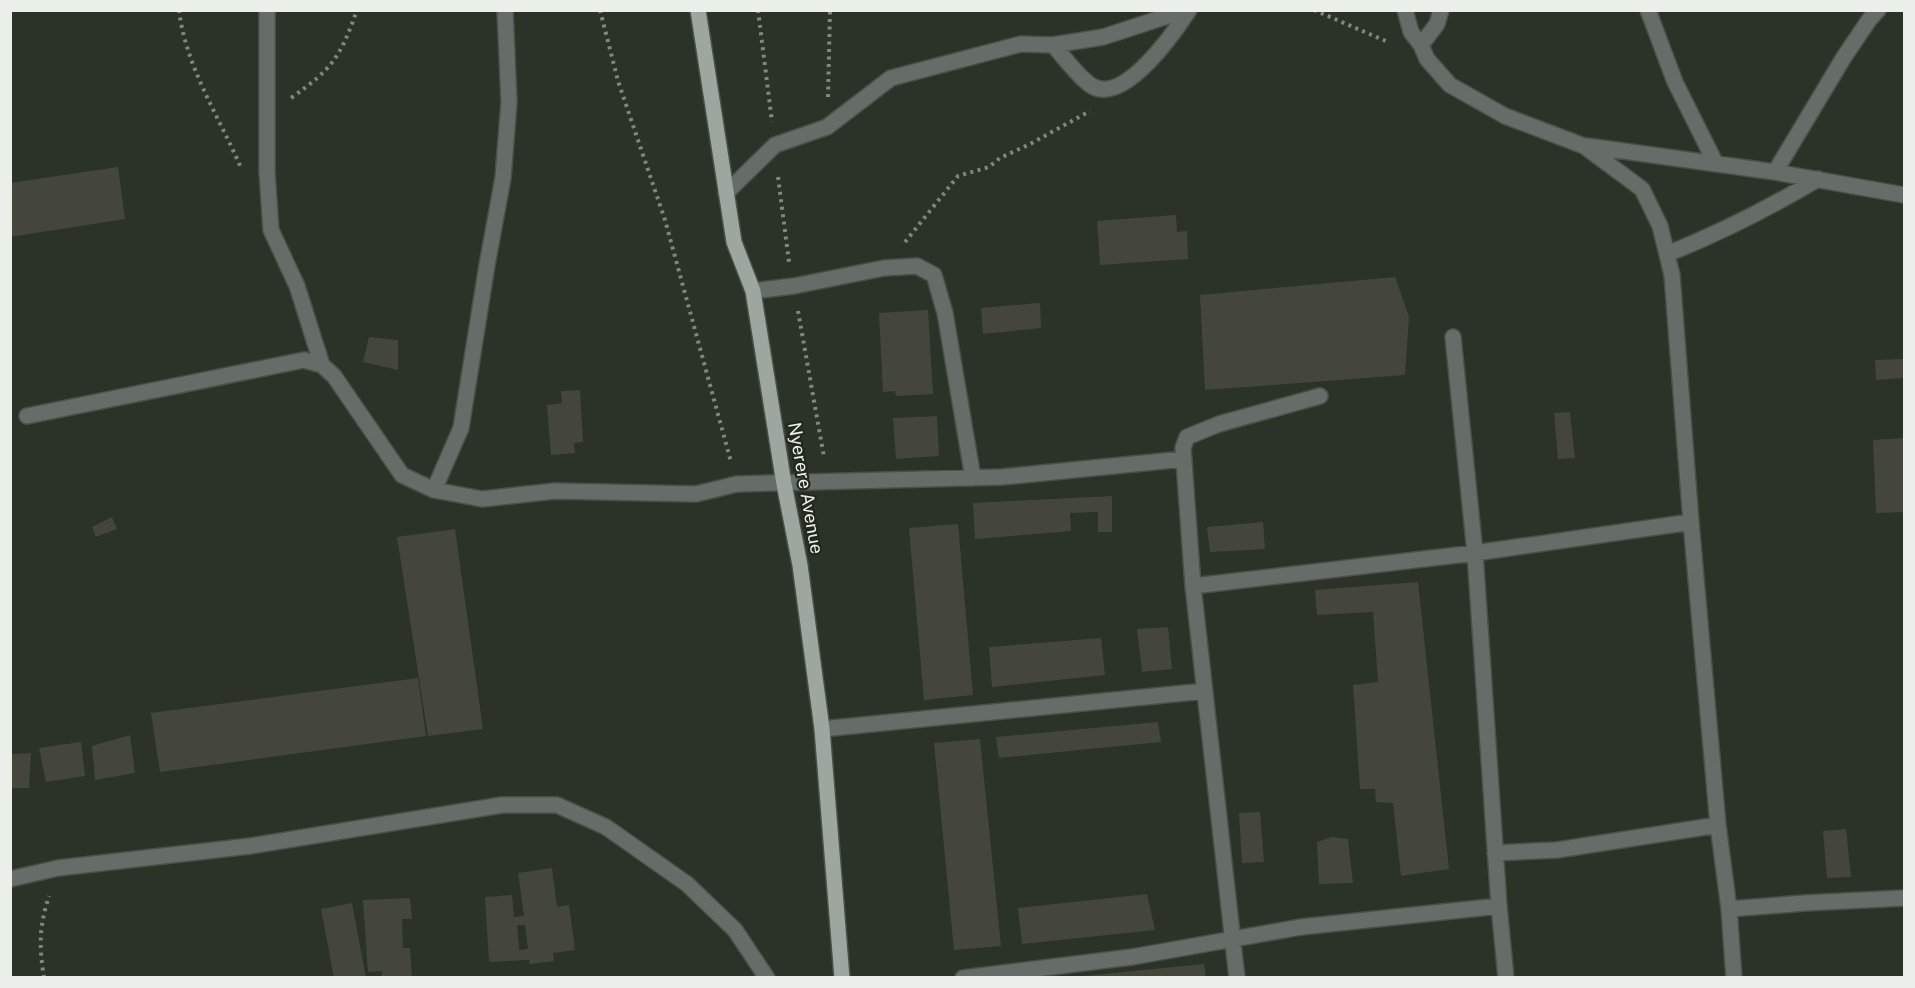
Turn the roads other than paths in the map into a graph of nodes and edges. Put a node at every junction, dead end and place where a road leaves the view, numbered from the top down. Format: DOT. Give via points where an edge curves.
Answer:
graph roads {
  1 [pos="267,10"];
  2 [pos="505,10"];
  3 [pos="698,10"];
  4 [pos="1187,10"];
  5 [pos="1405,10"];
  6 [pos="1441,10"];
  7 [pos="1648,10"];
  8 [pos="1878,10"];
  9 [pos="1053,45"];
  10 [pos="1424,52"];
  11 [pos="1584,146"];
  12 [pos="1716,164"];
  13 [pos="1775,172"];
  14 [pos="1818,179"];
  15 [pos="726,194"];
  16 [pos="1905,195"];
  17 [pos="1667,254"];
  18 [pos="753,291"];
  19 [pos="1453,337"];
  20 [pos="322,365"];
  21 [pos="1320,396"];
  22 [pos="27,416"];
  23 [pos="1184,459"];
  24 [pos="973,478"];
  25 [pos="784,484"];
  26 [pos="434,490"];
  27 [pos="1691,522"];
  28 [pos="1475,553"];
  29 [pos="1193,586"];
  30 [pos="1205,691"];
  31 [pos="822,729"];
  32 [pos="1718,825"];
  33 [pos="1496,853"];
  34 [pos="10,879"];
  35 [pos="1905,898"];
  36 [pos="1499,906"];
  37 [pos="1729,909"];
  38 [pos="1233,938"];
  39 [pos="767,978"];
  40 [pos="842,978"];
  41 [pos="963,978"];
  42 [pos="1237,978"];
  43 [pos="1506,978"];
  44 [pos="1734,978"];
  1 -- 20 [label="lane" via="271,231 297,286"];
  2 -- 26 [label="lane" via="508,102 503,178 461,428"];
  3 -- 15 [label="main road, Nyerere Avenue"];
  4 -- 9 [label="lane" via="1103,37"];
  4 -- 9 [label="lane" via="1162,47 1131,78 1117,86 1093,87"];
  5 -- 10 [label="lane" via="1411,32"];
  6 -- 10 [label="lane"];
  7 -- 12 [label="lane" via="1675,82"];
  8 -- 13 [label="lane" via="1844,57"];
  9 -- 15 [label="lane" via="1021,44 891,78 827,127 775,145"];
  10 -- 11 [label="lane" via="1450,85 1505,116"];
  11 -- 12 [label="lane"];
  11 -- 17 [label="lane" via="1642,189 1660,226"];
  12 -- 13 [label="lane"];
  13 -- 14 [label="lane"];
  14 -- 16 [label="lane"];
  14 -- 17 [label="lane" via="1747,219"];
  15 -- 18 [label="main road, Nyerere Avenue" via="734,242"];
  17 -- 27 [label="lane" via="1672,275"];
  18 -- 24 [label="lane" via="884,268 917,266 934,275 945,313"];
  18 -- 25 [label="main road, Nyerere Avenue"];
  19 -- 28 [label="lane"];
  20 -- 22 [label="lane" via="304,360"];
  20 -- 26 [label="lane" via="334,376 402,475"];
  21 -- 23 [label="lane" via="1187,437"];
  23 -- 24 [label="lane"];
  23 -- 29 [label="lane"];
  24 -- 25 [label="lane"];
  25 -- 26 [label="lane" via="737,484 696,494 555,491 482,499"];
  25 -- 31 [label="main road, Nyerere Avenue" via="800,566"];
  27 -- 28 [label="lane"];
  27 -- 32 [label="lane"];
  28 -- 29 [label="lane"];
  28 -- 33 [label="lane"];
  29 -- 30 [label="lane"];
  30 -- 31 [label="lane"];
  30 -- 38 [label="lane"];
  31 -- 40 [label="main road, Nyerere Avenue"];
  32 -- 33 [label="lane" via="1557,850"];
  32 -- 37 [label="lane"];
  33 -- 36 [label="lane"];
  34 -- 39 [label="lane" via="58,868 250,846 502,805 557,805 606,827 687,884 735,930"];
  35 -- 37 [label="lane"];
  36 -- 38 [label="lane" via="1357,920"];
  36 -- 43 [label="lane"];
  37 -- 44 [label="lane"];
  38 -- 41 [label="lane" via="1132,957"];
  38 -- 42 [label="lane"];
}
